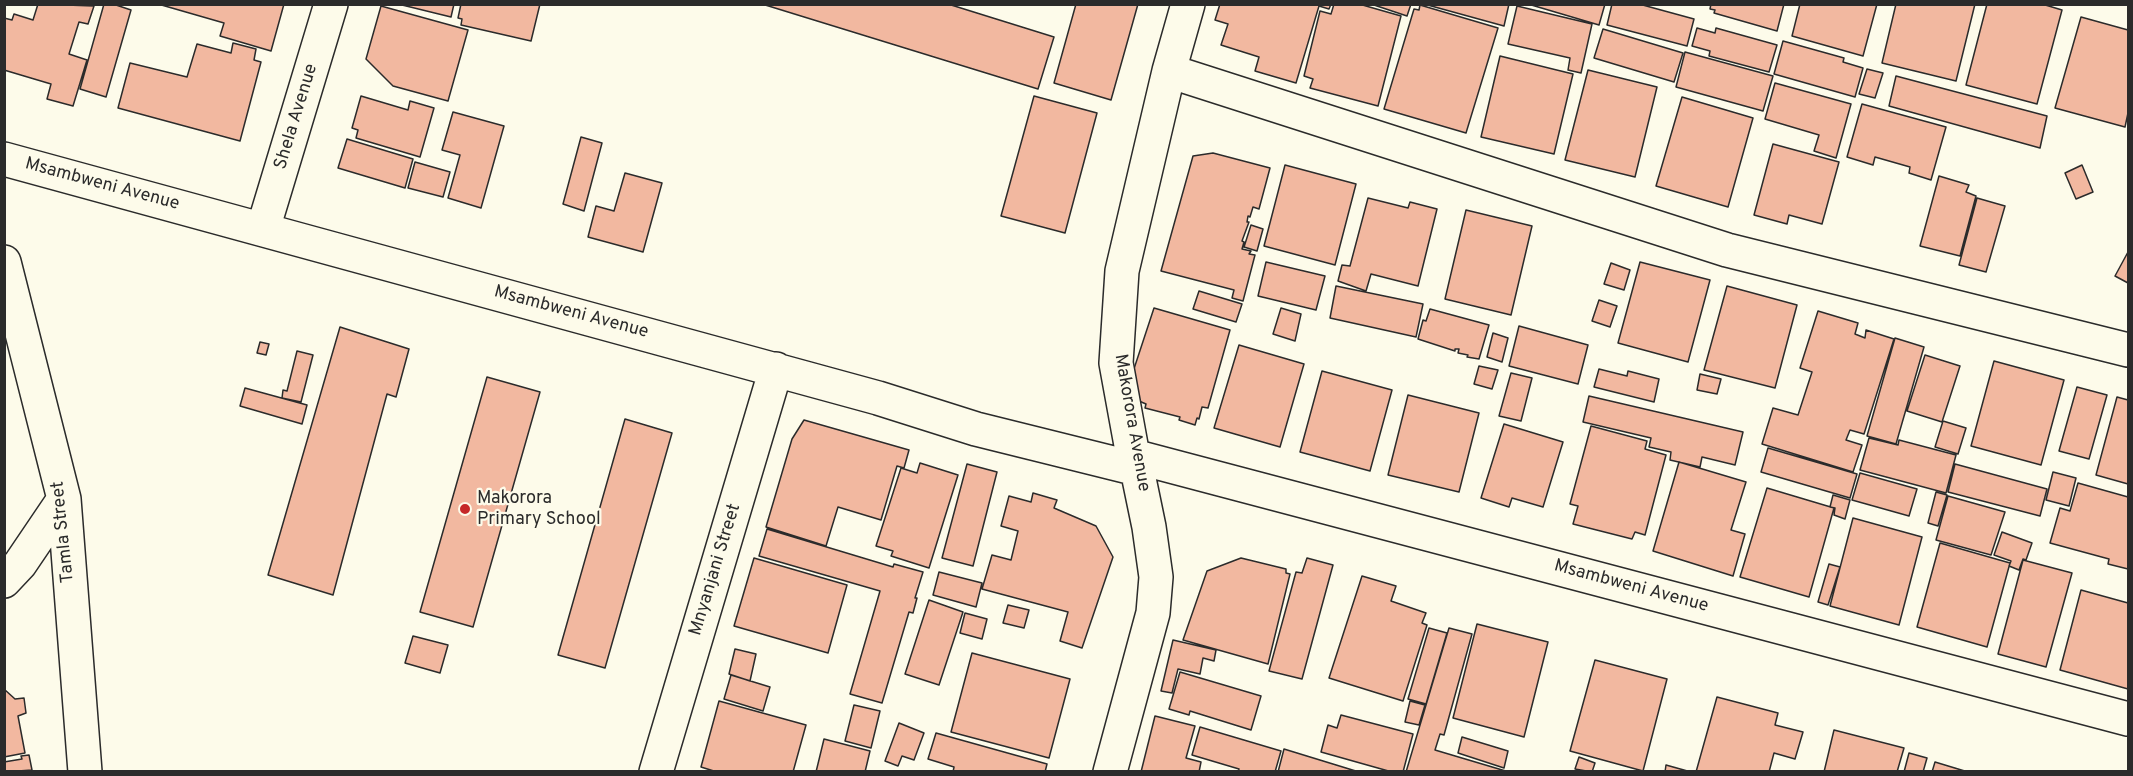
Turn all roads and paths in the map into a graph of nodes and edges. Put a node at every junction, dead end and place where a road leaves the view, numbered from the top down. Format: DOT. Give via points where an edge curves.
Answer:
graph roads {
  1 [pos="331,4"];
  2 [pos="1188,4"];
  3 [pos="1169,72"];
  4 [pos="4,159"];
  5 [pos="263,229"];
  6 [pos="4,262"];
  7 [pos="2128,350"];
  8 [pos="776,369"];
  9 [pos="1135,463"];
  10 [pos="64,499"];
  11 [pos="4,581"];
  12 [pos="2128,718"];
  13 [pos="85,771"];
  14 [pos="656,771"];
  15 [pos="1110,771"];
  1 -- 5 [label="street, Shela Avenue"];
  2 -- 3 [label="street, Makorora Avenue"];
  3 -- 7 [label="street" via="1727,250"];
  3 -- 9 [label="street, Makorora Avenue" via="1122,271 1116,363"];
  4 -- 5 [label="street, Msambweni Avenue"];
  5 -- 8 [label="street, Msambweni Avenue"];
  6 -- 10 [label="street, Tamla Street"];
  8 -- 9 [label="street, Msambweni Avenue" via="976,429"];
  8 -- 14 [label="street, Mnyanjani Street"];
  9 -- 12 [label="street, Msambweni Avenue"];
  9 -- 15 [label="street, Makorora Avenue" via="1156,577 1153,613"];
  10 -- 11 [label="street"];
  10 -- 13 [label="street, Tamla Street"];
}
